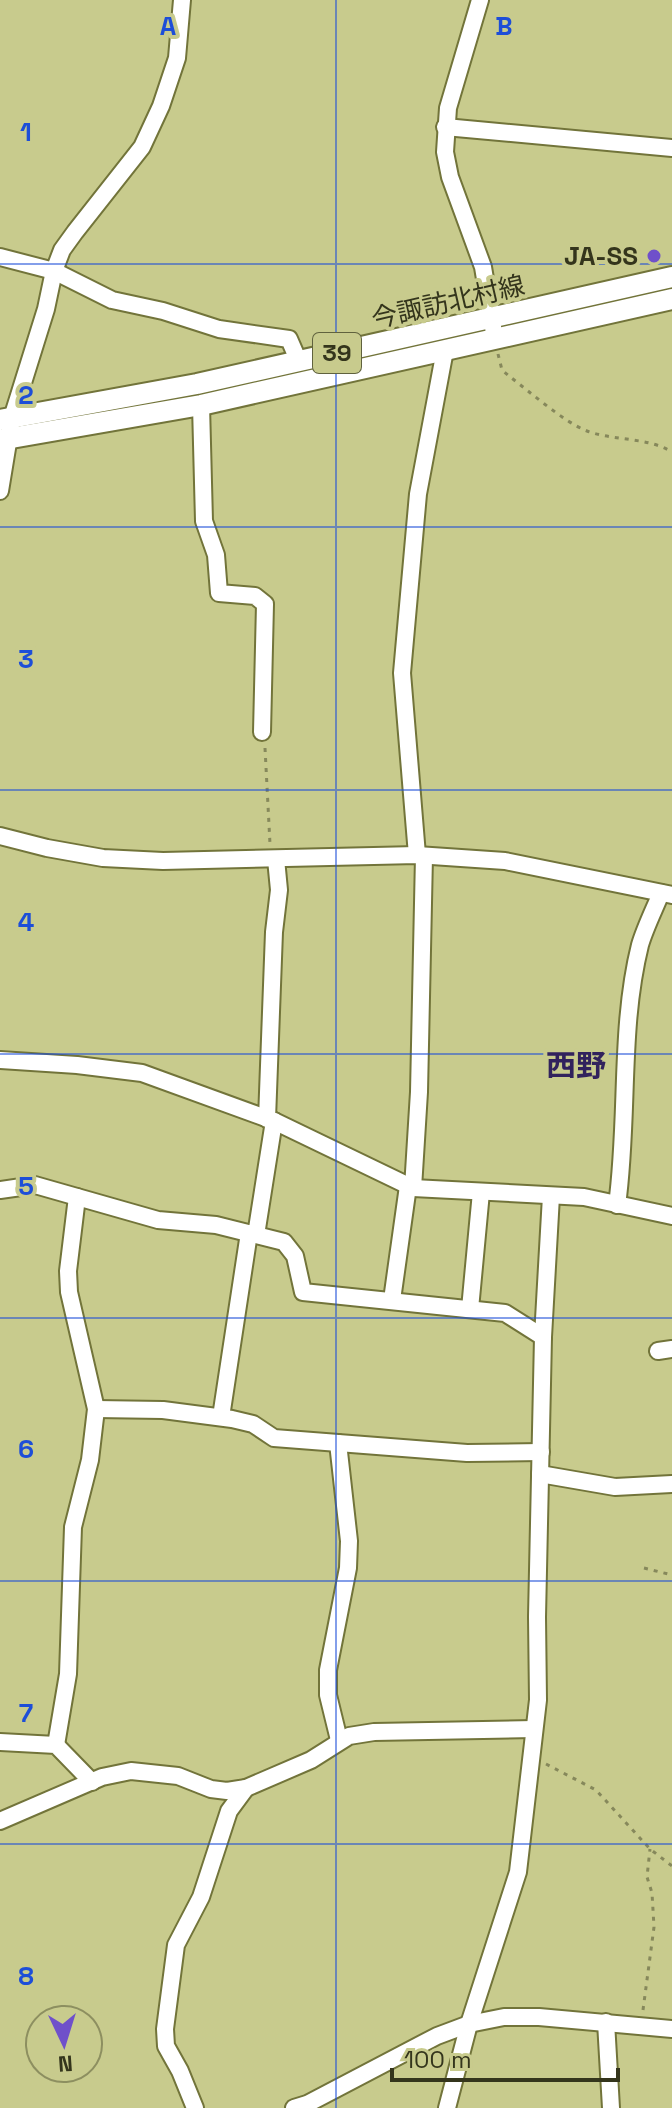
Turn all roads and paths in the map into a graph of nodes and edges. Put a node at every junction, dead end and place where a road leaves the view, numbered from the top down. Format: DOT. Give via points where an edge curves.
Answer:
graph roads {
  1 [pos="182,0"];
  2 [pos="475,5"];
  3 [pos="445,127"];
  4 [pos="672,148"];
  5 [pos="0,257"];
  6 [pos="54,271"];
  7 [pos="672,277"];
  8 [pos="672,299"];
  9 [pos="493,329"];
  10 [pos="445,350"];
  11 [pos="299,362"];
  12 [pos="201,405"];
  13 [pos="6,419"];
  14 [pos="4,440"];
  15 [pos="672,452"];
  16 [pos="0,491"];
  17 [pos="262,732"];
  18 [pos="0,836"];
  19 [pos="421,856"];
  20 [pos="273,859"];
  21 [pos="666,894"];
  22 [pos="0,1060"];
  23 [pos="271,1120"];
  24 [pos="411,1187"];
  25 [pos="0,1190"];
  26 [pos="481,1192"];
  27 [pos="551,1196"];
  28 [pos="77,1197"];
  29 [pos="617,1205"];
  30 [pos="672,1216"];
  31 [pos="253,1234"];
  32 [pos="392,1300"];
  33 [pos="470,1309"];
  34 [pos="543,1337"];
  35 [pos="96,1409"];
  36 [pos="221,1417"];
  37 [pos="338,1443"];
  38 [pos="541,1452"];
  39 [pos="540,1474"];
  40 [pos="672,1484"];
  41 [pos="644,1568"];
  42 [pos="672,1575"];
  43 [pos="534,1729"];
  44 [pos="339,1740"];
  45 [pos="0,1742"];
  46 [pos="56,1745"];
  47 [pos="531,1756"];
  48 [pos="92,1782"];
  49 [pos="246,1788"];
  50 [pos="0,1821"];
  51 [pos="650,1849"];
  52 [pos="672,1866"];
  53 [pos="606,2022"];
  54 [pos="469,2024"];
  55 [pos="640,2025"];
  56 [pos="672,2029"];
  57 [pos="195,2108"];
  58 [pos="294,2108"];
  59 [pos="447,2108"];
  60 [pos="611,2108"];
  1 -- 6 [label="street" via="177,58 142,147 62,250"];
  2 -- 3 [label="street"];
  3 -- 4 [label="street"];
  3 -- 9 [label="street" via="450,177 483,267"];
  5 -- 6 [label="street"];
  6 -- 11 [label="street" via="112,300 219,329 289,339"];
  6 -- 13 [label="street" via="46,309"];
  7 -- 9 [label="main road, 今諏訪北村線 / 39"];
  8 -- 9 [label="main road, 今諏訪北村線 / 39"];
  9 -- 10 [label="main road, 今諏訪北村線 / 39"];
  9 -- 11 [label="main road, 今諏訪北村線 / 39"];
  9 -- 15 [label="path" via="502,370 575,424"];
  10 -- 12 [label="main road, 今諏訪北村線 / 39"];
  10 -- 19 [label="street" via="418,494 402,673"];
  11 -- 13 [label="main road, 今諏訪北村線 / 39"];
  12 -- 14 [label="main road, 今諏訪北村線 / 39"];
  12 -- 17 [label="street" via="204,521 216,555 219,593 255,596 265,604"];
  13 -- 14 [label="street"];
  14 -- 16 [label="street"];
  17 -- 20 [label="path"];
  18 -- 20 [label="street" via="103,858"];
  19 -- 20 [label="street"];
  19 -- 21 [label="street" via="505,861"];
  19 -- 24 [label="street" via="419,1092"];
  20 -- 23 [label="street" via="279,890"];
  21 -- 29 [label="street" via="641,943 630,1003 624,1159"];
  22 -- 23 [label="street" via="142,1073"];
  23 -- 24 [label="street"];
  23 -- 31 [label="street"];
  24 -- 26 [label="street"];
  24 -- 32 [label="street"];
  25 -- 28 [label="street" via="35,1185"];
  26 -- 27 [label="street"];
  26 -- 33 [label="street"];
  27 -- 29 [label="street"];
  27 -- 34 [label="street"];
  28 -- 31 [label="street" via="158,1220"];
  28 -- 35 [label="street" via="69,1292"];
  29 -- 30 [label="street"];
  31 -- 32 [label="street" via="284,1242 295,1256 303,1292"];
  31 -- 36 [label="street"];
  32 -- 33 [label="street"];
  33 -- 34 [label="street" via="505,1313"];
  34 -- 38 [label="street"];
  35 -- 36 [label="street"];
  35 -- 46 [label="street" via="73,1527 68,1674"];
  36 -- 37 [label="street" via="253,1424 274,1438"];
  37 -- 38 [label="street" via="467,1453"];
  37 -- 44 [label="street" via="348,1568 328,1695"];
  38 -- 39 [label="street"];
  39 -- 40 [label="street" via="615,1487"];
  39 -- 43 [label="street"];
  41 -- 42 [label="path"];
  43 -- 44 [label="street" via="374,1732"];
  43 -- 47 [label="street"];
  44 -- 49 [label="street" via="311,1760"];
  45 -- 46 [label="street"];
  46 -- 48 [label="street"];
  47 -- 51 [label="path" via="596,1790"];
  47 -- 54 [label="street" via="518,1872"];
  48 -- 49 [label="street" via="131,1771 178,1776 211,1789"];
  48 -- 50 [label="street"];
  49 -- 57 [label="street" via="229,1811 201,1897 176,1945 166,2046"];
  51 -- 52 [label="path"];
  51 -- 55 [label="path" via="647,1877 654,1927"];
  53 -- 54 [label="street" via="515,2017"];
  53 -- 55 [label="street"];
  53 -- 60 [label="street"];
  54 -- 58 [label="street"];
  54 -- 59 [label="street"];
  55 -- 56 [label="street"];
}
